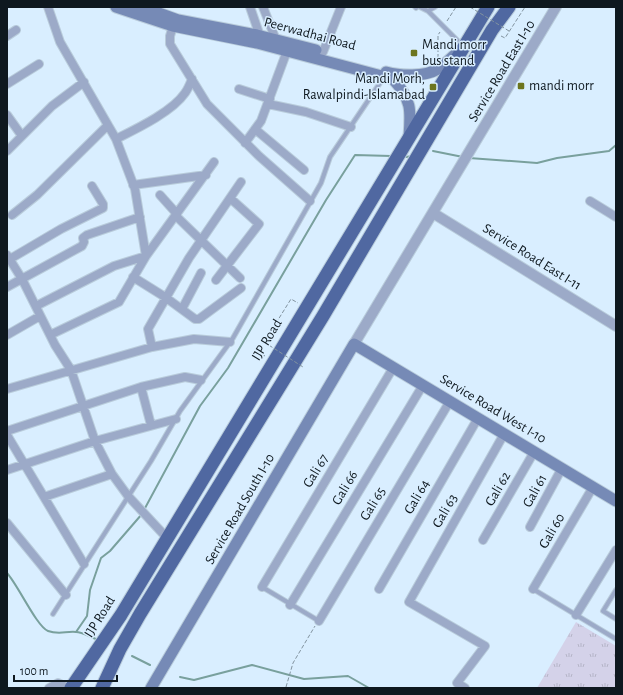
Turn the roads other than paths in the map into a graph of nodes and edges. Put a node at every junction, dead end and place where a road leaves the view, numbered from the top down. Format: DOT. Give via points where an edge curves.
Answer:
graph roads {
  1 [pos="48,7"];
  2 [pos="116,7"];
  3 [pos="143,7"];
  4 [pos="250,7"];
  5 [pos="264,7"];
  6 [pos="341,7"];
  7 [pos="417,7"];
  8 [pos="435,7"];
  9 [pos="488,7"];
  10 [pos="509,7"];
  11 [pos="556,7"];
  12 [pos="428,11"];
  13 [pos="176,23"];
  14 [pos="16,30"];
  15 [pos="7,36"];
  16 [pos="260,36"];
  17 [pos="276,40"];
  18 [pos="460,44"];
  19 [pos="287,51"];
  20 [pos="323,52"];
  21 [pos="39,64"];
  22 [pos="384,76"];
  23 [pos="192,79"];
  24 [pos="84,82"];
  25 [pos="7,84"];
  26 [pos="238,89"];
  27 [pos="269,101"];
  28 [pos="7,115"];
  29 [pos="108,125"];
  30 [pos="351,127"];
  31 [pos="256,129"];
  32 [pos="22,136"];
  33 [pos="409,137"];
  34 [pos="116,139"];
  35 [pos="245,143"];
  36 [pos="7,151"];
  37 [pos="214,162"];
  38 [pos="304,170"];
  39 [pos="206,175"];
  40 [pos="241,182"];
  41 [pos="133,185"];
  42 [pos="92,186"];
  43 [pos="160,195"];
  44 [pos="230,198"];
  45 [pos="310,201"];
  46 [pos="590,201"];
  47 [pos="433,213"];
  48 [pos="12,215"];
  49 [pos="176,215"];
  50 [pos="616,216"];
  51 [pos="140,217"];
  52 [pos="202,241"];
  53 [pos="146,256"];
  54 [pos="8,257"];
  55 [pos="228,267"];
  56 [pos="201,273"];
  57 [pos="134,277"];
  58 [pos="240,278"];
  59 [pos="22,279"];
  60 [pos="216,280"];
  61 [pos="7,287"];
  62 [pos="241,288"];
  63 [pos="166,297"];
  64 [pos="40,304"];
  65 [pos="182,309"];
  66 [pos="40,316"];
  67 [pos="616,326"];
  68 [pos="50,335"];
  69 [pos="7,336"];
  70 [pos="230,342"];
  71 [pos="354,344"];
  72 [pos="152,347"];
  73 [pos="393,368"];
  74 [pos="71,370"];
  75 [pos="200,380"];
  76 [pos="423,385"];
  77 [pos="141,387"];
  78 [pos="7,389"];
  79 [pos="450,401"];
  80 [pos="83,406"];
  81 [pos="478,418"];
  82 [pos="176,419"];
  83 [pos="151,424"];
  84 [pos="7,430"];
  85 [pos="504,434"];
  86 [pos="7,435"];
  87 [pos="95,441"];
  88 [pos="534,452"];
  89 [pos="25,464"];
  90 [pos="562,468"];
  91 [pos="7,470"];
  92 [pos="112,474"];
  93 [pos="593,487"];
  94 [pos="128,496"];
  95 [pos="44,497"];
  96 [pos="616,501"];
  97 [pos="7,523"];
  98 [pos="530,527"];
  99 [pos="167,538"];
  100 [pos="483,540"];
  101 [pos="616,550"];
  102 [pos="84,564"];
  103 [pos="262,587"];
  104 [pos="379,589"];
  105 [pos="533,589"];
  106 [pos="616,590"];
  107 [pos="66,596"];
  108 [pos="290,605"];
  109 [pos="53,614"];
  110 [pos="576,615"];
  111 [pos="616,619"];
  112 [pos="319,621"];
  113 [pos="616,638"];
  114 [pos="101,685"];
  115 [pos="48,688"];
  116 [pos="70,688"];
  117 [pos="151,688"];
  118 [pos="465,688"];
  1 -- 24 [label="street" via="60,42"];
  2 -- 13 [label="main road"];
  3 -- 13 [label="main road, Peerwadhai Road"];
  4 -- 16 [label="street"];
  5 -- 17 [label="street"];
  6 -- 20 [label="street"];
  7 -- 12 [label="lane"];
  8 -- 12 [label="lane"];
  9 -- 18 [label="highway, IJP Road"];
  10 -- 114 [label="highway" via="492,30 323,316 140,614"];
  11 -- 47 [label="street, Service Road East I-10"];
  12 -- 18 [label="lane"];
  13 -- 16 [label="main road, Peerwadhai Road"];
  13 -- 19 [label="main road"];
  13 -- 23 [label="street" via="170,36 170,44"];
  14 -- 15 [label="street"];
  16 -- 17 [label="main road, Peerwadhai Road"];
  17 -- 20 [label="main road, Peerwadhai Road"];
  18 -- 20 [label="main road, Peerwadhai Road" via="438,69 425,74 394,74"];
  18 -- 33 [label="highway, IJP Road"];
  19 -- 22 [label="main road"];
  19 -- 27 [label="street"];
  21 -- 25 [label="street"];
  22 -- 30 [label="lane"];
  22 -- 33 [label="main road" via="393,79 405,92 410,103"];
  23 -- 34 [label="street" via="180,100 156,118"];
  23 -- 35 [label="street" via="207,104"];
  24 -- 29 [label="street"];
  24 -- 32 [label="street" via="52,106"];
  26 -- 27 [label="street"];
  27 -- 30 [label="street"];
  27 -- 31 [label="street"];
  28 -- 32 [label="street"];
  29 -- 34 [label="street"];
  29 -- 48 [label="street" via="37,195"];
  30 -- 45 [label="lane" via="330,157 321,183"];
  31 -- 35 [label="street"];
  31 -- 38 [label="street"];
  32 -- 36 [label="street"];
  33 -- 99 [label="highway, IJP Road"];
  34 -- 41 [label="street"];
  35 -- 45 [label="street"];
  37 -- 39 [label="street"];
  39 -- 41 [label="street"];
  39 -- 49 [label="street"];
  40 -- 44 [label="street"];
  41 -- 51 [label="street"];
  42 -- 54 [label="street" via="103,208"];
  43 -- 49 [label="street"];
  44 -- 52 [label="street"];
  44 -- 55 [label="street" via="259,224"];
  45 -- 70 [label="lane"];
  46 -- 50 [label="street"];
  47 -- 67 [label="street, Service Road East I-11"];
  47 -- 71 [label="street, Service Road East I-10"];
  49 -- 52 [label="street"];
  49 -- 53 [label="street"];
  51 -- 53 [label="street"];
  51 -- 59 [label="street" via="88,235 83,238 82,246"];
  52 -- 55 [label="street"];
  52 -- 63 [label="street"];
  53 -- 57 [label="street"];
  53 -- 64 [label="street" via="114,266"];
  54 -- 59 [label="street"];
  55 -- 58 [label="street"];
  55 -- 60 [label="street"];
  56 -- 65 [label="street"];
  57 -- 63 [label="street"];
  57 -- 68 [label="street" via="119,302"];
  59 -- 61 [label="street"];
  59 -- 66 [label="street"];
  62 -- 65 [label="street" via="199,319 195,319"];
  63 -- 65 [label="street"];
  63 -- 72 [label="street" via="148,329"];
  66 -- 68 [label="street"];
  66 -- 69 [label="street"];
  68 -- 74 [label="street"];
  70 -- 72 [label="street" via="194,339"];
  70 -- 75 [label="lane"];
  71 -- 73 [label="main road, Service Road West I-10"];
  71 -- 117 [label="main road, Service Road South I-10"];
  72 -- 74 [label="street"];
  73 -- 76 [label="main road, Service Road West I-10"];
  73 -- 103 [label="street, Gali 67"];
  74 -- 78 [label="street"];
  74 -- 80 [label="street"];
  75 -- 77 [label="street" via="185,376"];
  75 -- 82 [label="lane"];
  76 -- 79 [label="main road, Service Road West I-10"];
  76 -- 108 [label="street, Gali 66"];
  77 -- 80 [label="street"];
  77 -- 83 [label="street"];
  79 -- 81 [label="main road, Service Road West I-10"];
  79 -- 112 [label="street, Gali 65"];
  80 -- 84 [label="street"];
  80 -- 87 [label="street"];
  81 -- 85 [label="main road, Service Road West I-10"];
  81 -- 104 [label="street, Gali 64"];
  82 -- 83 [label="street"];
  82 -- 94 [label="lane"];
  83 -- 87 [label="street"];
  85 -- 88 [label="main road, Service Road West I-10"];
  85 -- 118 [label="street, Gali 63" via="409,602 485,646 457,683"];
  86 -- 89 [label="street"];
  87 -- 89 [label="street"];
  87 -- 92 [label="street"];
  88 -- 90 [label="main road, Service Road West I-10"];
  88 -- 100 [label="street, Gali 62"];
  89 -- 91 [label="street"];
  89 -- 95 [label="street"];
  90 -- 93 [label="main road, Service Road West I-10"];
  90 -- 98 [label="street, Gali 61"];
  92 -- 94 [label="street"];
  92 -- 95 [label="street"];
  93 -- 96 [label="main road, Service Road West I-10"];
  93 -- 105 [label="street, Gali 60"];
  94 -- 99 [label="street"];
  94 -- 102 [label="lane"];
  95 -- 102 [label="street"];
  97 -- 107 [label="street"];
  99 -- 116 [label="highway, IJP Road" via="121,616"];
  101 -- 110 [label="street"];
  102 -- 107 [label="lane"];
  103 -- 108 [label="lane"];
  105 -- 110 [label="lane"];
  106 -- 111 [label="lane" via="603,611"];
  107 -- 109 [label="lane"];
  108 -- 112 [label="lane"];
  110 -- 113 [label="lane"];
  115 -- 116 [label="street" via="58,683"];
}
